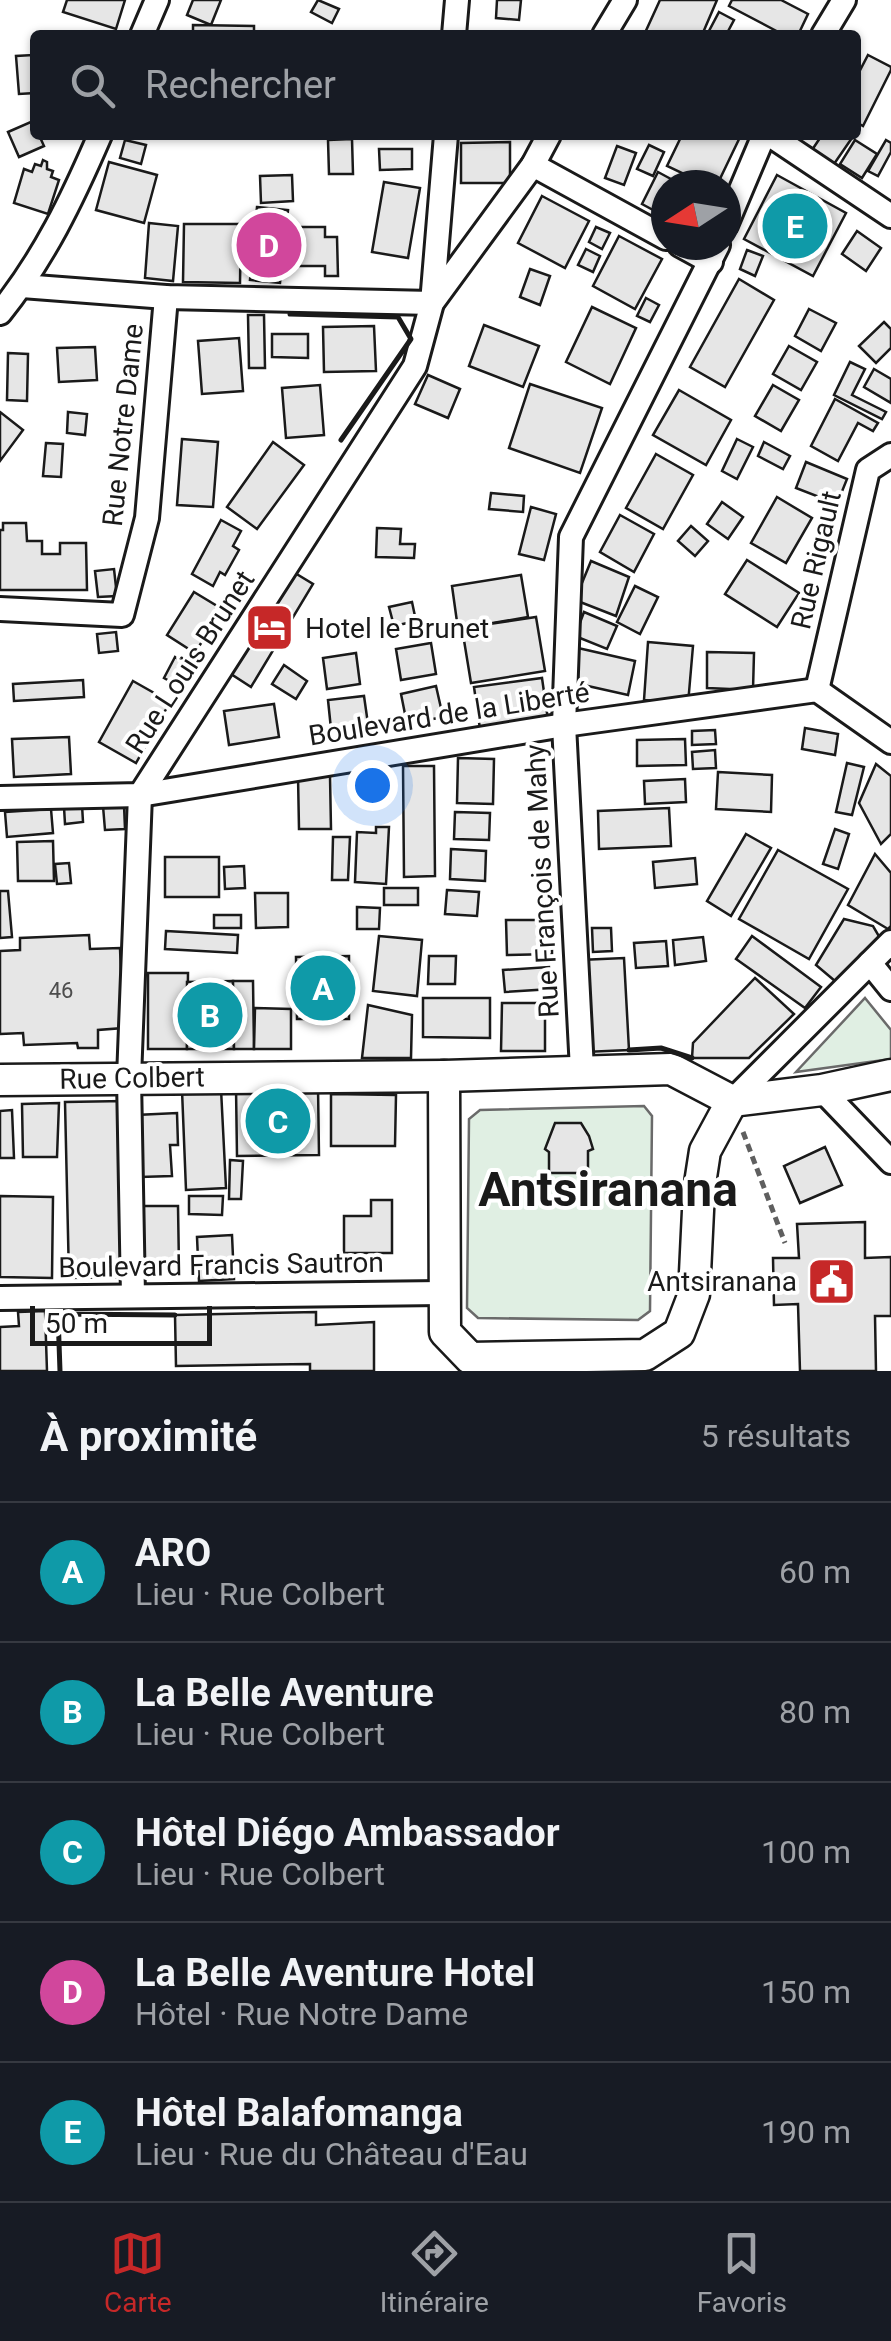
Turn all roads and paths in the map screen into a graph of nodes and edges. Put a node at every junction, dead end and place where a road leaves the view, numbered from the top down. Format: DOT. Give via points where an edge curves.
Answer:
graph roads {
  1 [pos="157,0"];
  2 [pos="457,0"];
  3 [pos="626,0"];
  4 [pos="844,0"];
  5 [pos="144,30"];
  6 [pos="454,30"];
  7 [pos="607,30"];
  8 [pos="826,30"];
  9 [pos="98,140"];
  10 [pos="446,140"];
  11 [pos="546,140"];
  12 [pos="765,140"];
  13 [pos="775,140"];
  14 [pos="533,165"];
  15 [pos="741,193"];
  16 [pos="891,216"];
  17 [pos="651,230"];
  18 [pos="710,260"];
  19 [pos="22,286"];
  20 [pos="166,297"];
  21 [pos="432,304"];
  22 [pos="0,314"];
  23 [pos="891,455"];
  24 [pos="0,609"];
  25 [pos="817,690"];
  26 [pos="564,724"];
  27 [pos="891,742"];
  28 [pos="140,795"];
  29 [pos="0,798"];
  30 [pos="891,942"];
  31 [pos="870,963"];
  32 [pos="891,989"];
  33 [pos="582,1070"];
  34 [pos="891,1075"];
  35 [pos="444,1076"];
  36 [pos="128,1078"];
  37 [pos="0,1080"];
  38 [pos="822,1090"];
  39 [pos="732,1101"];
  40 [pos="891,1162"];
  41 [pos="785,1243"];
  42 [pos="442,1293"];
  43 [pos="133,1296"];
  44 [pos="0,1298"];
  45 [pos="464,1364"];
  1 -- 5 [label="street"];
  2 -- 6 [label="street"];
  3 -- 7 [label="street"];
  4 -- 8 [label="street"];
  9 -- 19 [label="street" via="65,216"];
  10 -- 21 [label="street"];
  11 -- 14 [label="street, Rue Louis Brunet"];
  12 -- 15 [label="street"];
  13 -- 16 [label="street"];
  14 -- 17 [label="street"];
  14 -- 21 [label="street, Rue Louis Brunet"];
  18 -- 26 [label="street, Rue François de Mahy" via="571,537"];
  19 -- 20 [label="street"];
  19 -- 22 [label="street"];
  20 -- 21 [label="street"];
  20 -- 24 [label="street, Rue Notre Dame" via="147,518 122,615"];
  21 -- 28 [label="street, Rue Louis Brunet" via="415,366"];
  23 -- 25 [label="street, Rue Rigault" via="868,470"];
  25 -- 26 [label="street, Boulevard de la Liberté"];
  25 -- 27 [label="street"];
  26 -- 28 [label="street, Boulevard de la Liberté"];
  26 -- 33 [label="street, Rue François de Mahy"];
  28 -- 29 [label="street, Boulevard de la Liberté"];
  28 -- 36 [label="street, Rue Louis Brunet"];
  30 -- 31 [label="street"];
  31 -- 32 [label="street"];
  31 -- 39 [label="street"];
  33 -- 35 [label="main road, Rue Colbert"];
  33 -- 39 [label="main road, Rue Colbert" via="671,1069"];
  34 -- 38 [label="main road"];
  35 -- 36 [label="main road, Rue Colbert"];
  35 -- 42 [label="main road"];
  36 -- 37 [label="main road, Rue Colbert"];
  36 -- 43 [label="street, Rue Louis Brunet"];
  38 -- 39 [label="main road"];
  38 -- 40 [label="street"];
  39 -- 41 [label="path"];
  39 -- 45 [label="main road" via="705,1152 694,1294 679,1333 645,1355"];
  42 -- 43 [label="street, Boulevard Francis Sautron"];
  42 -- 45 [label="main road" via="445,1332"];
  43 -- 44 [label="street, Boulevard Francis Sautron"];
}
